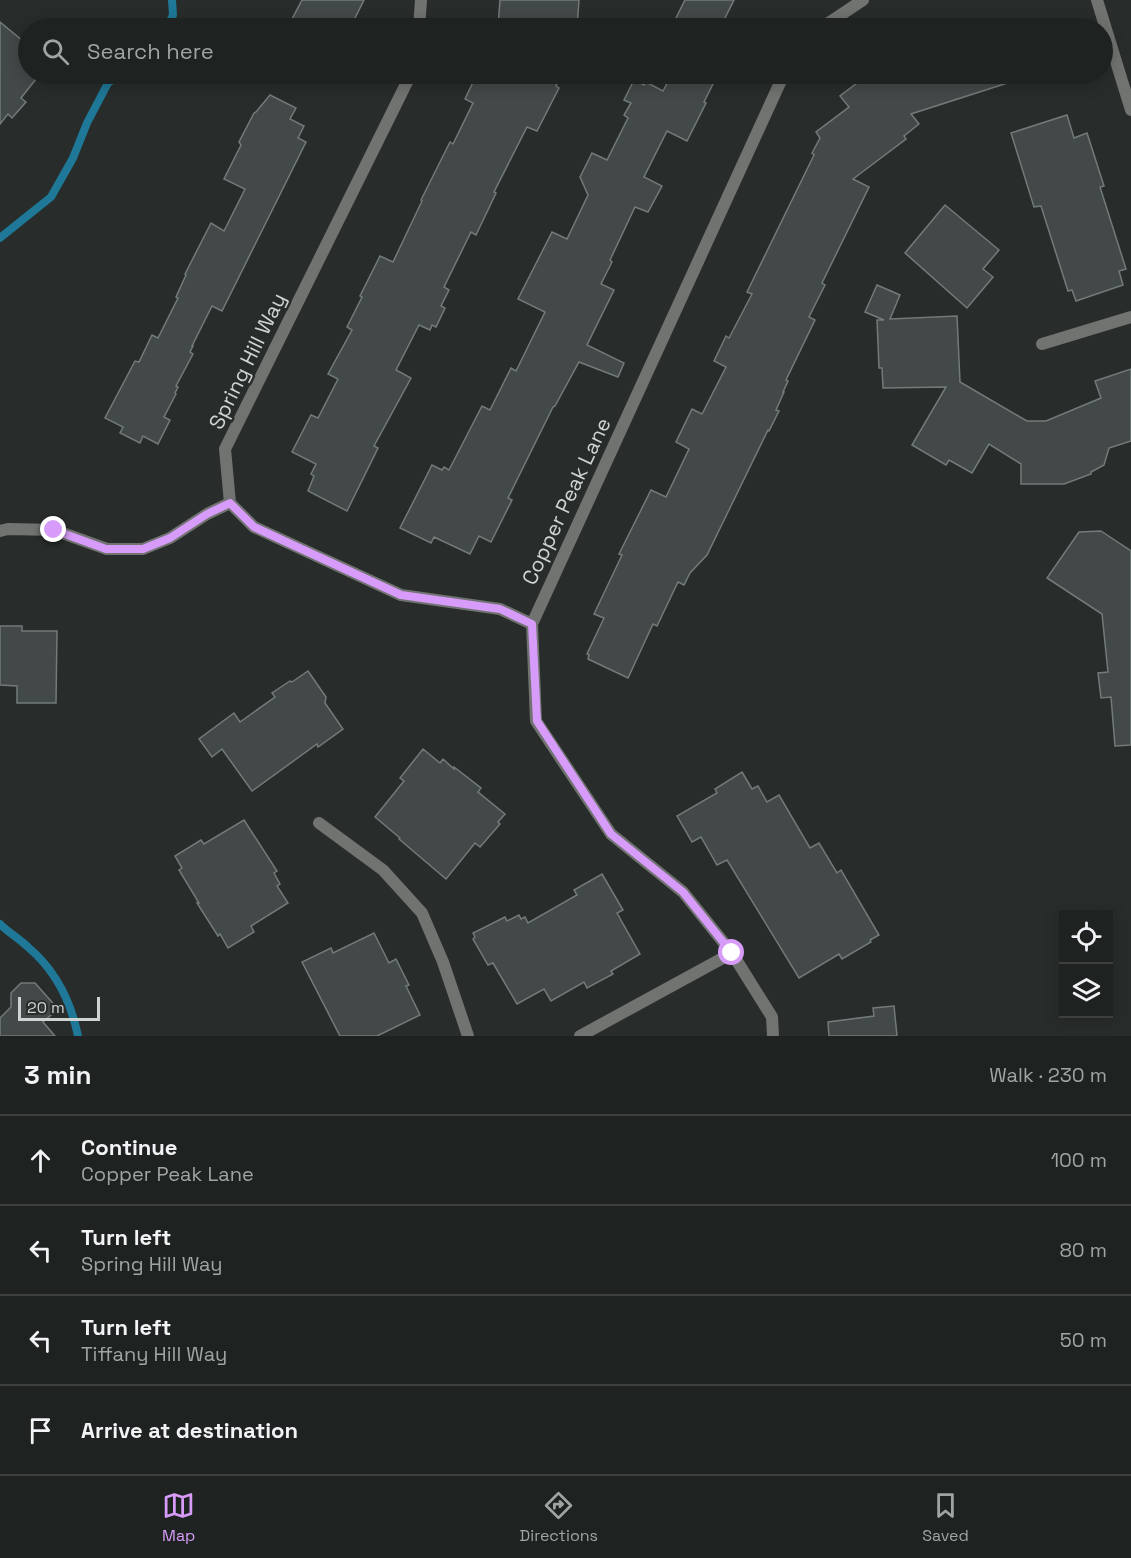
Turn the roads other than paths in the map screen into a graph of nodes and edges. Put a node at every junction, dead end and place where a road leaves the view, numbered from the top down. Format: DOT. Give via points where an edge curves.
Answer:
graph roads {
  1 [pos="421,0"];
  2 [pos="863,0"];
  3 [pos="1097,0"];
  4 [pos="420,18"];
  5 [pos="836,18"];
  6 [pos="1103,18"];
  7 [pos="1113,52"];
  8 [pos="406,84"];
  9 [pos="779,84"];
  10 [pos="1131,110"];
  11 [pos="1131,317"];
  12 [pos="1042,344"];
  13 [pos="230,503"];
  14 [pos="0,531"];
  15 [pos="532,624"];
  16 [pos="319,823"];
  17 [pos="732,953"];
  18 [pos="468,1036"];
  19 [pos="580,1036"];
  20 [pos="773,1036"];
  1 -- 4 [label="street"];
  2 -- 5 [label="street"];
  3 -- 6 [label="street"];
  7 -- 10 [label="street"];
  8 -- 13 [label="street, Spring Hill Way" via="225,449"];
  9 -- 15 [label="street, Copper Peak Lane"];
  11 -- 12 [label="street"];
  13 -- 14 [label="street" via="143,549 106,549 54,530"];
  13 -- 15 [label="street" via="254,527 401,595 500,609"];
  15 -- 17 [label="street, Copper Peak Lane" via="537,721 611,834 683,892"];
  16 -- 18 [label="street" via="384,870 422,913"];
  17 -- 19 [label="street"];
  17 -- 20 [label="street, Copper Peak Lane" via="772,1017"];
}
